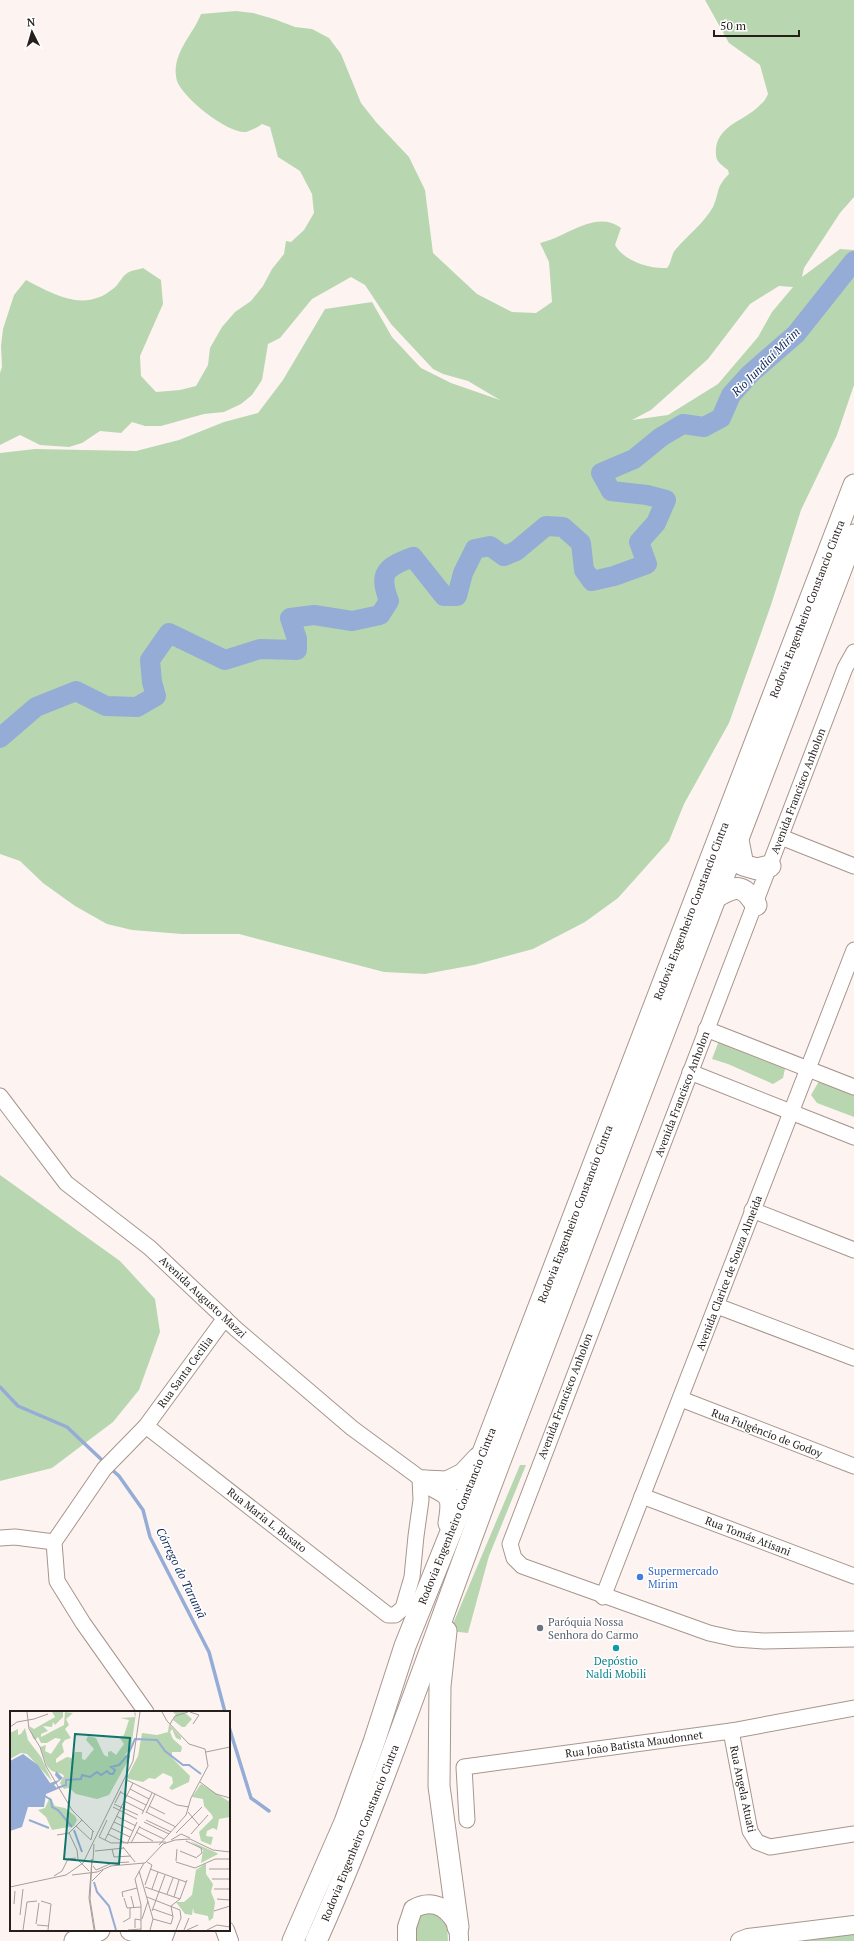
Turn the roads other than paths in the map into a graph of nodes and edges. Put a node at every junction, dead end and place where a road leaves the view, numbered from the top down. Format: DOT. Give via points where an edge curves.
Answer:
graph roads {
  1 [pos="854,485"];
  2 [pos="854,535"];
  3 [pos="854,652"];
  4 [pos="781,837"];
  5 [pos="738,840"];
  6 [pos="770,866"];
  7 [pos="854,866"];
  8 [pos="716,897"];
  9 [pos="756,905"];
  10 [pos="854,950"];
  11 [pos="849,975"];
  12 [pos="706,1029"];
  13 [pos="807,1069"];
  14 [pos="690,1072"];
  15 [pos="854,1087"];
  16 [pos="0,1096"];
  17 [pos="790,1112"];
  18 [pos="854,1137"];
  19 [pos="752,1210"];
  20 [pos="854,1250"];
  21 [pos="717,1306"];
  22 [pos="225,1318"];
  23 [pos="854,1358"];
  24 [pos="681,1399"];
  25 [pos="146,1426"];
  26 [pos="484,1450"];
  27 [pos="854,1466"];
  28 [pos="422,1479"];
  29 [pos="642,1496"];
  30 [pos="0,1538"];
  31 [pos="54,1542"];
  32 [pos="439,1562"];
  33 [pos="854,1576"];
  34 [pos="603,1596"];
  35 [pos="449,1602"];
  36 [pos="853,1641"];
  37 [pos="854,1708"];
  38 [pos="145,1711"];
  39 [pos="731,1731"];
  40 [pos="468,1820"];
  41 [pos="854,1834"];
  42 [pos="854,1925"];
  43 [pos="97,1931"];
  44 [pos="136,1931"];
  45 [pos="166,1931"];
  46 [pos="225,1931"];
  47 [pos="458,1934"];
  48 [pos="75,1941"];
  49 [pos="152,1941"];
  50 [pos="162,1941"];
  51 [pos="229,1941"];
  52 [pos="293,1941"];
  53 [pos="316,1941"];
  54 [pos="407,1941"];
  55 [pos="740,1941"];
  1 -- 26 [label="highway, Rodovia Engenheiro Constancio Cintra"];
  2 -- 5 [label="highway, Rodovia Engenheiro Constancio Cintra"];
  3 -- 4 [label="street, Avenida Francisco Anholon" via="845,668"];
  4 -- 6 [label="street, Avenida Francisco Anholon"];
  4 -- 7 [label="street"];
  5 -- 6 [label="highway" via="743,864 757,869"];
  5 -- 8 [label="highway, Rodovia Engenheiro Constancio Cintra"];
  6 -- 9 [label="street, Avenida Francisco Anholon"];
  8 -- 9 [label="highway" via="733,888 741,888 749,894"];
  8 -- 35 [label="highway, Rodovia Engenheiro Constancio Cintra" via="485,1501"];
  9 -- 12 [label="street, Avenida Francisco Anholon"];
  10 -- 11 [label="street, Avenida Clarice de Souza Almeida"];
  11 -- 13 [label="street, Avenida Clarice de Souza Almeida"];
  12 -- 13 [label="street"];
  12 -- 14 [label="street, Avenida Francisco Anholon"];
  13 -- 15 [label="street"];
  13 -- 17 [label="street, Avenida Clarice de Souza Almeida"];
  14 -- 17 [label="street"];
  14 -- 34 [label="street, Avenida Francisco Anholon" via="510,1544 514,1558 522,1566"];
  16 -- 22 [label="street, Avenida Augusto Mazzi" via="66,1182 150,1248"];
  17 -- 18 [label="street"];
  17 -- 19 [label="street, Avenida Clarice de Souza Almeida"];
  19 -- 20 [label="street"];
  19 -- 21 [label="street, Avenida Clarice de Souza Almeida"];
  21 -- 23 [label="street"];
  21 -- 24 [label="street, Avenida Clarice de Souza Almeida"];
  22 -- 25 [label="street, Rua Santa Cecilia"];
  22 -- 28 [label="street, Avenida Augusto Mazzi" via="352,1428"];
  24 -- 27 [label="street, Rua Fulgêncio de Godoy"];
  24 -- 29 [label="street, Avenida Clarice de Souza Almeida"];
  25 -- 28 [label="street, Rua Maria L. Busato" via="388,1615 396,1615 403,1608 412,1577"];
  25 -- 31 [label="street, Rua Santa Cecilia" via="108,1465"];
  26 -- 28 [label="highway" via="463,1474 447,1482"];
  26 -- 32 [label="highway, Rodovia Engenheiro Constancio Cintra"];
  28 -- 32 [label="highway" via="449,1496 452,1504 449,1527"];
  29 -- 33 [label="street, Rua Tomás Atisani"];
  29 -- 34 [label="street, Avenida Clarice de Souza Almeida"];
  30 -- 31 [label="street"];
  31 -- 38 [label="street" via="57,1581 83,1623"];
  32 -- 52 [label="highway, Rodovia Engenheiro Constancio Cintra" via="405,1646 345,1822"];
  34 -- 36 [label="street" via="709,1633 736,1639"];
  35 -- 47 [label="highway" via="440,1686 439,1786"];
  35 -- 53 [label="highway, Rodovia Engenheiro Constancio Cintra" via="339,1891"];
  37 -- 39 [label="street, Rua João Batista Maudonnet"];
  39 -- 40 [label="street, Rua João Batista Maudonnet" via="464,1767"];
  39 -- 41 [label="street, Rua Angela Atuati" via="750,1832 757,1842 766,1846 776,1846"];
  42 -- 55 [label="main road"];
  43 -- 48 [label="highway"];
  44 -- 49 [label="highway"];
  45 -- 50 [label="main road"];
  46 -- 51 [label="main road"];
  47 -- 54 [label="main road" via="448,1912 430,1903 413,1909 409,1917"];
}
